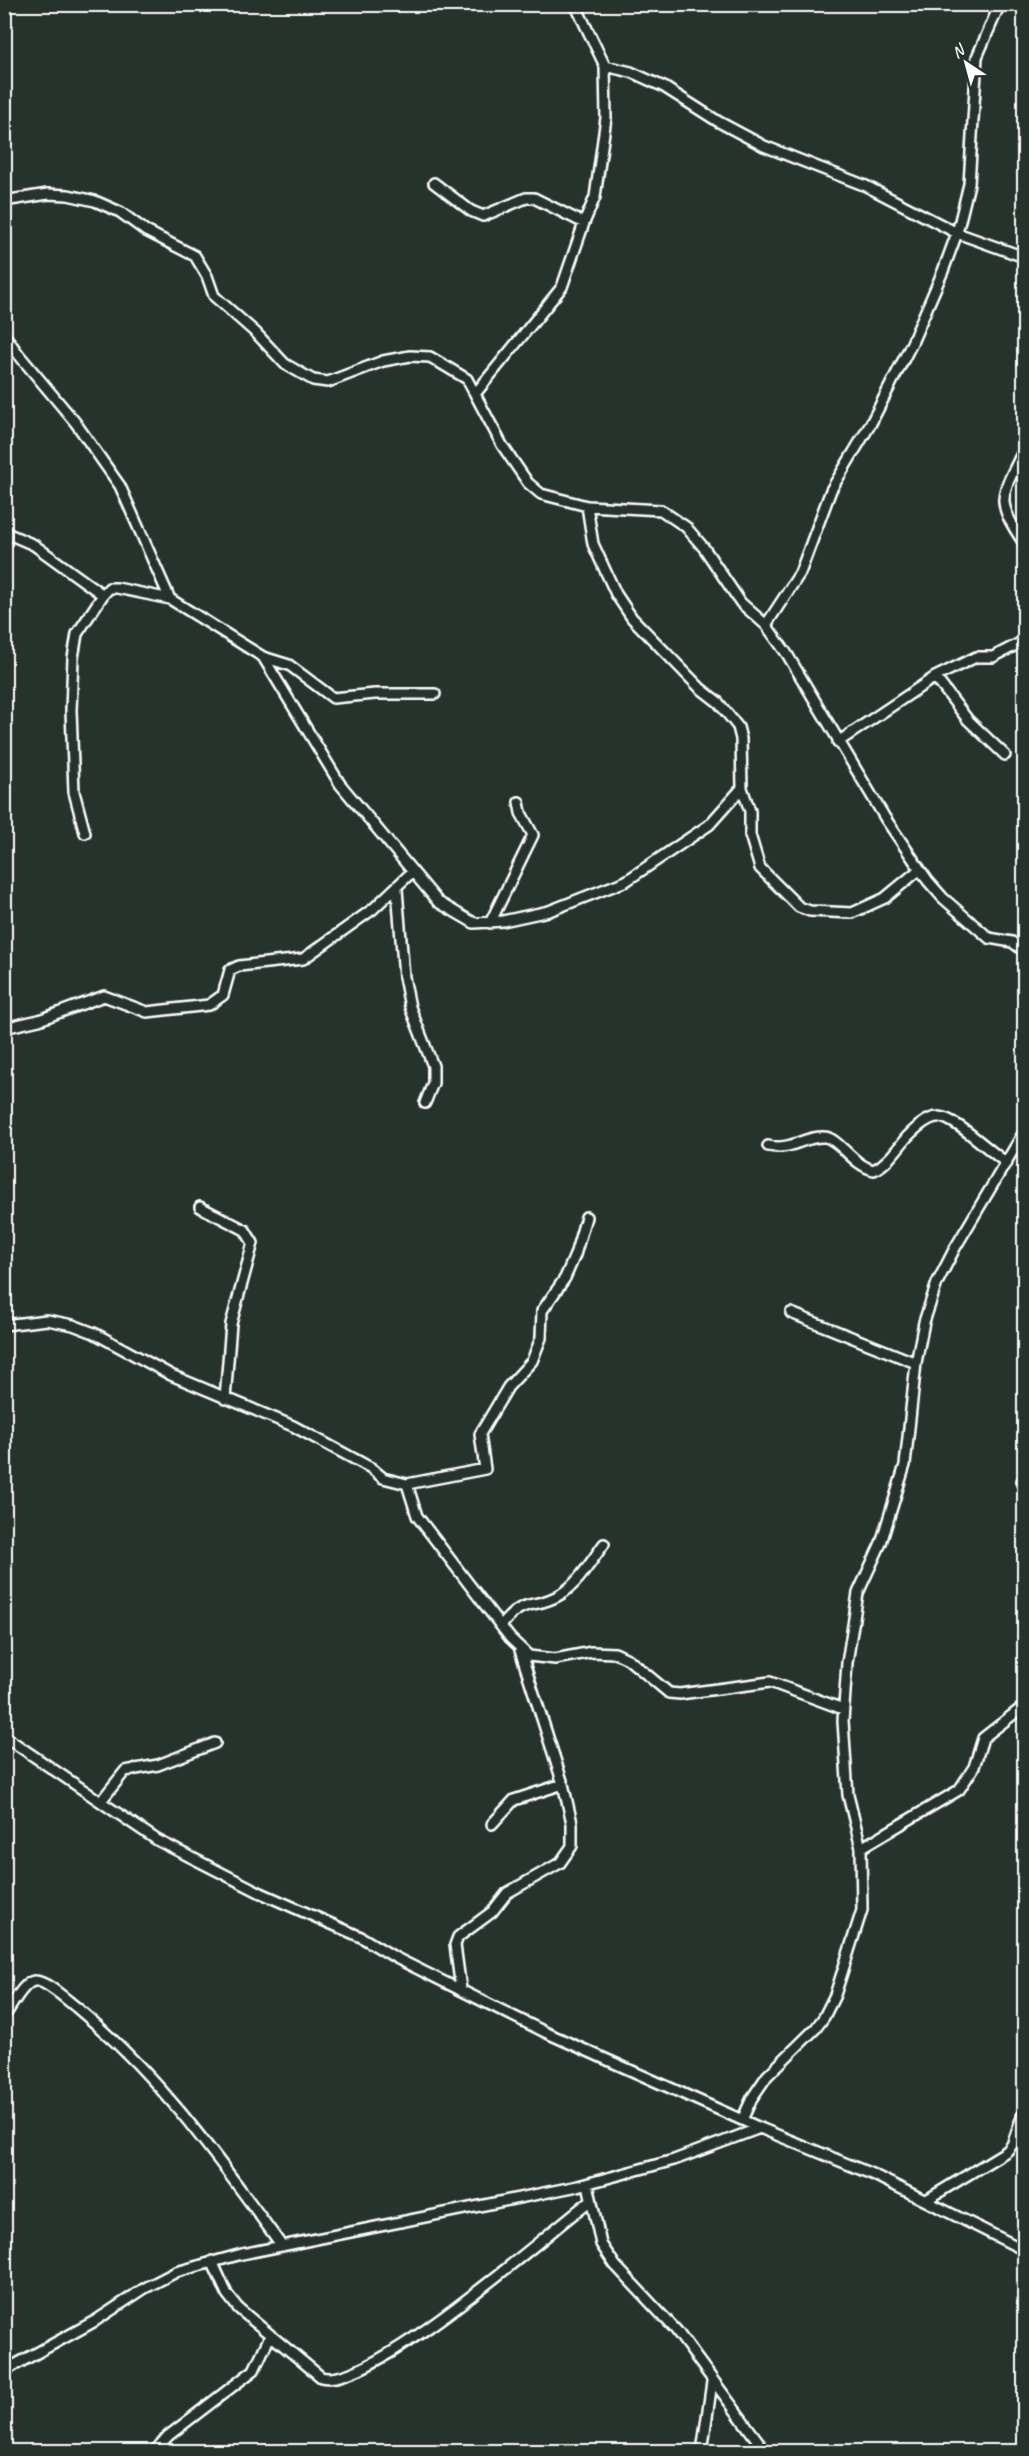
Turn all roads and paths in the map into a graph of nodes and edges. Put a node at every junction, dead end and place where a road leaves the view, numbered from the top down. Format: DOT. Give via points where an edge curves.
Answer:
graph roads {
  1 [pos="575,4"];
  2 [pos="1000,4"];
  3 [pos="605,66"];
  4 [pos="434,183"];
  5 [pos="4,201"];
  6 [pos="584,223"];
  7 [pos="957,233"];
  8 [pos="1024,257"];
  9 [pos="4,334"];
  10 [pos="475,394"];
  11 [pos="1024,449"];
  12 [pos="587,506"];
  13 [pos="4,532"];
  14 [pos="1024,543"];
  15 [pos="103,595"];
  16 [pos="170,599"];
  17 [pos="766,625"];
  18 [pos="1024,641"];
  19 [pos="263,657"];
  20 [pos="935,677"];
  21 [pos="435,694"];
  22 [pos="838,742"];
  23 [pos="1005,755"];
  24 [pos="742,788"];
  25 [pos="519,802"];
  26 [pos="85,833"];
  27 [pos="919,870"];
  28 [pos="412,872"];
  29 [pos="397,889"];
  30 [pos="490,923"];
  31 [pos="1024,951"];
  32 [pos="4,1028"];
  33 [pos="425,1103"];
  34 [pos="1024,1132"];
  35 [pos="768,1146"];
  36 [pos="1007,1163"];
  37 [pos="200,1207"];
  38 [pos="586,1217"];
  39 [pos="791,1313"];
  40 [pos="4,1325"];
  41 [pos="916,1363"];
  42 [pos="225,1399"];
  43 [pos="408,1484"];
  44 [pos="604,1544"];
  45 [pos="501,1626"];
  46 [pos="520,1649"];
  47 [pos="1024,1706"];
  48 [pos="843,1709"];
  49 [pos="7,1742"];
  50 [pos="214,1743"];
  51 [pos="563,1784"];
  52 [pos="101,1801"];
  53 [pos="492,1824"];
  54 [pos="861,1848"];
  55 [pos="461,1989"];
  56 [pos="4,2016"];
  57 [pos="1024,2111"];
  58 [pos="742,2120"];
  59 [pos="760,2128"];
  60 [pos="588,2184"];
  61 [pos="928,2199"];
  62 [pos="590,2201"];
  63 [pos="282,2246"];
  64 [pos="1024,2250"];
  65 [pos="212,2261"];
  66 [pos="270,2336"];
  67 [pos="4,2371"];
  68 [pos="712,2382"];
  69 [pos="154,2451"];
  70 [pos="702,2451"];
  71 [pos="766,2451"];
  1 -- 3 [label="street"];
  2 -- 7 [label="street" via="977,57 969,184"];
  3 -- 6 [label="street" via="603,156 596,197"];
  3 -- 7 [label="street" via="631,72 664,87 764,146 866,186"];
  4 -- 6 [label="street" via="483,216 534,198"];
  5 -- 10 [label="street" via="68,195 120,212 146,231 195,256 214,296 285,364 313,380 328,382 383,361 430,357 467,379"];
  6 -- 10 [label="street" via="562,287"];
  7 -- 8 [label="street"];
  7 -- 17 [label="street" via="911,345 831,490 800,573"];
  9 -- 16 [label="street" via="75,422 120,486"];
  10 -- 12 [label="street" via="528,483 541,494"];
  11 -- 14 [label="street" via="1004,488 1003,504"];
  12 -- 17 [label="street" via="661,510 672,515 704,548 741,603"];
  12 -- 24 [label="street" via="593,544 632,618 718,702 738,727"];
  13 -- 15 [label="street" via="34,545"];
  15 -- 16 [label="street" via="109,588 117,588"];
  15 -- 26 [label="street" via="77,634 73,658 74,792"];
  16 -- 19 [label="street"];
  17 -- 22 [label="street"];
  18 -- 20 [label="street" via="993,657 976,657"];
  19 -- 21 [label="street" via="290,665 333,698"];
  19 -- 28 [label="street" via="340,784"];
  20 -- 22 [label="street"];
  20 -- 23 [label="street" via="968,720"];
  22 -- 27 [label="street"];
  24 -- 27 [label="street" via="750,811 755,859 799,906 810,911 852,913 885,898"];
  24 -- 30 [label="street" via="709,825 626,880 549,911"];
  25 -- 30 [label="street" via="520,813 533,835"];
  27 -- 31 [label="street" via="942,898 989,938 1012,942"];
  28 -- 29 [label="street"];
  28 -- 30 [label="street" via="452,913 474,923"];
  29 -- 32 [label="street" via="303,959 230,970 223,995 209,1005 147,1012 104,996 39,1020"];
  29 -- 33 [label="street" via="410,1007 433,1066 433,1083"];
  34 -- 36 [label="street"];
  35 -- 36 [label="street" via="790,1147 824,1136 857,1164 874,1170 915,1129 940,1116"];
  36 -- 41 [label="street" via="937,1283"];
  37 -- 42 [label="street" via="245,1230 253,1243 231,1324"];
  38 -- 43 [label="street" via="575,1255 542,1311 541,1338 535,1355 508,1387 480,1434 485,1470"];
  39 -- 41 [label="street"];
  40 -- 42 [label="street" via="47,1320 73,1324"];
  41 -- 48 [label="street" via="905,1465 881,1543 858,1593"];
  42 -- 43 [label="street" via="293,1426 383,1478"];
  43 -- 45 [label="street" via="417,1516"];
  44 -- 45 [label="street" via="563,1593 520,1606"];
  45 -- 46 [label="street"];
  46 -- 48 [label="street" via="529,1656 546,1658 615,1653 669,1693 770,1682"];
  46 -- 51 [label="street"];
  47 -- 54 [label="street" via="983,1738 974,1767 958,1790"];
  48 -- 54 [label="street" via="848,1795"];
  49 -- 52 [label="street"];
  50 -- 52 [label="street" via="158,1765 124,1771"];
  51 -- 53 [label="street" via="514,1800"];
  51 -- 55 [label="street" via="572,1823 572,1846 566,1858 507,1893 492,1912 458,1937 455,1945"];
  52 -- 55 [label="street" via="157,1840"];
  54 -- 58 [label="street" via="862,1910 835,1995 816,2028 766,2076"];
  55 -- 58 [label="street" via="537,2029"];
  56 -- 63 [label="street" via="26,1985 34,1981 60,1993 113,2038 184,2113"];
  57 -- 61 [label="street" via="1007,2151"];
  58 -- 59 [label="street"];
  59 -- 60 [label="street" via="674,2160"];
  59 -- 61 [label="street"];
  60 -- 62 [label="street"];
  60 -- 63 [label="street"];
  61 -- 64 [label="street"];
  62 -- 66 [label="street" via="477,2293 368,2365 342,2376 321,2377"];
  62 -- 68 [label="street" via="601,2244 615,2265 676,2331"];
  63 -- 65 [label="street"];
  65 -- 66 [label="street" via="227,2295"];
  65 -- 67 [label="street" via="176,2272 145,2288 95,2321"];
  66 -- 69 [label="street" via="254,2370"];
  68 -- 70 [label="street"];
  68 -- 71 [label="street"];
}
